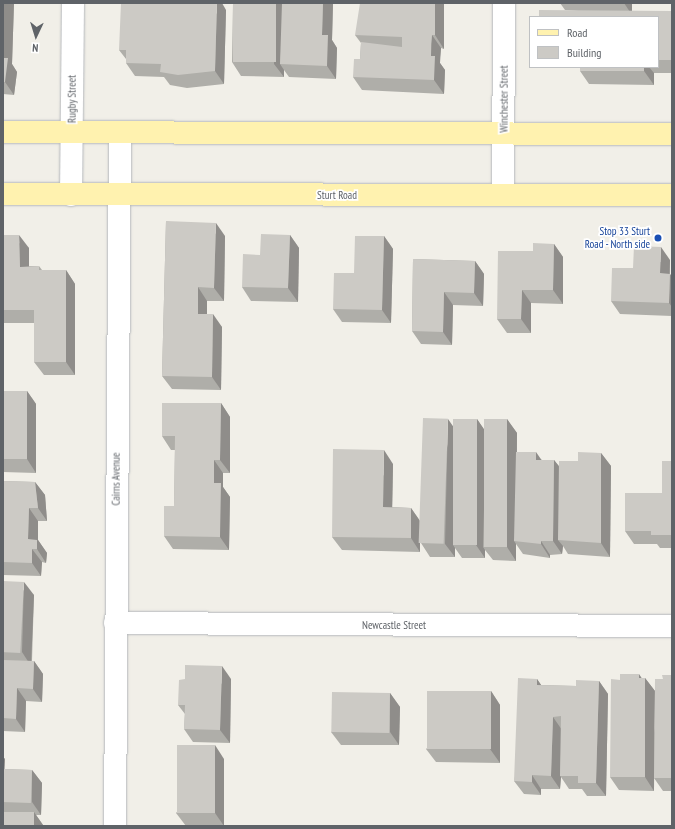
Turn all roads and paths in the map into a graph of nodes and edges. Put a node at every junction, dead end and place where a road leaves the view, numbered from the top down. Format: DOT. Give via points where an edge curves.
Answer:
graph roads {
  1 [pos="73,3"];
  2 [pos="504,3"];
  3 [pos="3,132"];
  4 [pos="120,132"];
  5 [pos="72,133"];
  6 [pos="504,134"];
  7 [pos="672,134"];
  8 [pos="3,194"];
  9 [pos="71,195"];
  10 [pos="503,195"];
  11 [pos="672,195"];
  12 [pos="119,196"];
  13 [pos="115,623"];
  14 [pos="672,626"];
  15 [pos="115,826"];
  1 -- 5 [label="street, Rugby Street"];
  2 -- 6 [label="street, Winchester Street"];
  3 -- 5 [label="main road"];
  4 -- 5 [label="main road"];
  4 -- 6 [label="main road"];
  4 -- 12 [label="street, Cairns Avenue"];
  5 -- 9 [label="street, Rugby Street"];
  6 -- 7 [label="main road"];
  6 -- 10 [label="street, Winchester Street"];
  8 -- 9 [label="main road, Sturt Road"];
  9 -- 12 [label="main road, Sturt Road"];
  10 -- 11 [label="main road, Sturt Road"];
  10 -- 12 [label="main road, Sturt Road"];
  12 -- 13 [label="street, Cairns Avenue"];
  13 -- 14 [label="street, Newcastle Street"];
  13 -- 15 [label="street, Cairns Avenue"];
}
